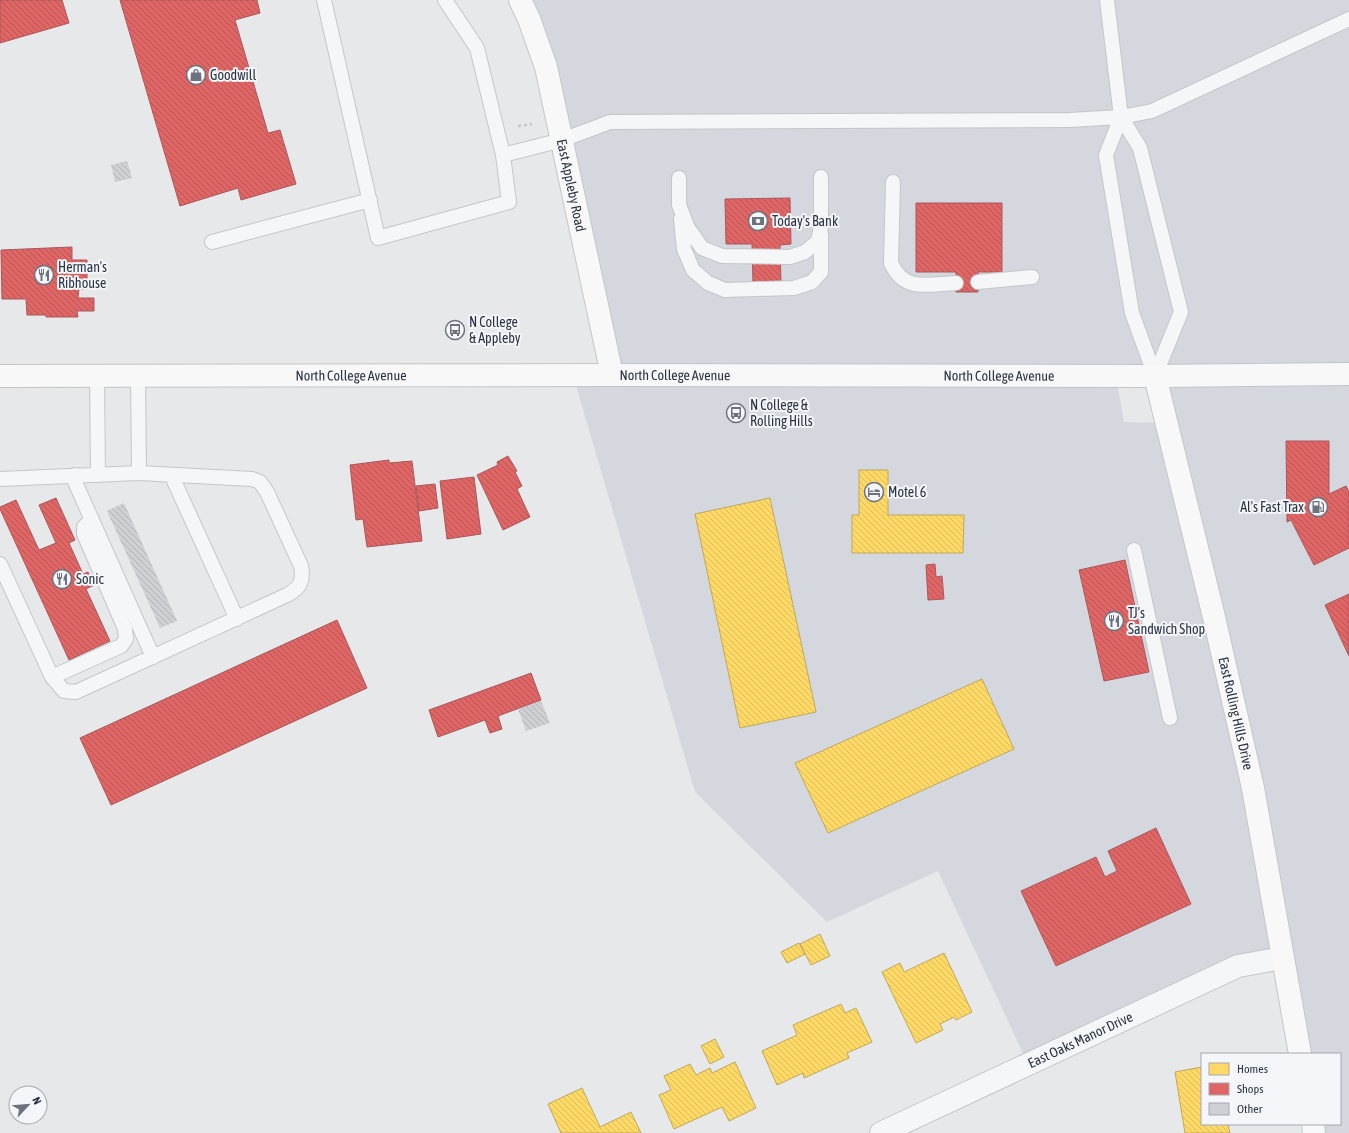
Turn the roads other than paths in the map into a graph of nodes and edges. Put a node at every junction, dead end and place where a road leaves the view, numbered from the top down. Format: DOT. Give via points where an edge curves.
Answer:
graph roads {
  1 [pos="324,0"];
  2 [pos="445,0"];
  3 [pos="520,0"];
  4 [pos="1107,0"];
  5 [pos="1349,19"];
  6 [pos="1121,117"];
  7 [pos="562,140"];
  8 [pos="503,156"];
  9 [pos="821,177"];
  10 [pos="679,178"];
  11 [pos="893,182"];
  12 [pos="370,200"];
  13 [pos="679,205"];
  14 [pos="821,226"];
  15 [pos="212,242"];
  16 [pos="1032,277"];
  17 [pos="978,282"];
  18 [pos="956,283"];
  19 [pos="1349,374"];
  20 [pos="612,375"];
  21 [pos="0,376"];
  22 [pos="97,376"];
  23 [pos="138,376"];
  24 [pos="1155,376"];
  25 [pos="140,473"];
  26 [pos="75,475"];
  27 [pos="98,475"];
  28 [pos="175,475"];
  29 [pos="0,479"];
  30 [pos="92,519"];
  31 [pos="1134,550"];
  32 [pos="0,564"];
  33 [pos="237,619"];
  34 [pos="153,657"];
  35 [pos="52,676"];
  36 [pos="1170,718"];
  37 [pos="1282,958"];
  38 [pos="1300,1053"];
  39 [pos="884,1132"];
  1 -- 12 [label="lane"];
  2 -- 8 [label="lane" via="477,48"];
  3 -- 7 [label="main road, East Appleby Road" via="546,67"];
  4 -- 6 [label="lane"];
  5 -- 6 [label="lane" via="1152,111"];
  6 -- 7 [label="lane" via="1063,120 610,122"];
  6 -- 24 [label="lane" via="1106,155 1132,313"];
  6 -- 24 [label="lane" via="1140,148 1181,312"];
  7 -- 8 [label="lane"];
  7 -- 20 [label="main road, East Appleby Road"];
  8 -- 12 [label="lane" via="509,202 378,238"];
  9 -- 14 [label="lane"];
  10 -- 13 [label="lane"];
  11 -- 18 [label="lane" via="891,263 896,273 912,284"];
  12 -- 15 [label="lane"];
  13 -- 14 [label="lane" via="688,228 702,248 722,256 790,257 805,252 818,241"];
  13 -- 14 [label="lane" via="684,249 693,270 708,284 725,290 794,288 812,282 821,272"];
  16 -- 17 [label="lane"];
  19 -- 24 [label="main road, North College Avenue"];
  20 -- 23 [label="main road, North College Avenue"];
  20 -- 24 [label="main road, North College Avenue"];
  21 -- 22 [label="main road, North College Avenue"];
  22 -- 23 [label="main road, North College Avenue"];
  22 -- 27 [label="lane"];
  23 -- 25 [label="lane"];
  24 -- 37 [label="main road, East Rolling Hills Drive" via="1253,788"];
  25 -- 27 [label="lane"];
  25 -- 28 [label="lane"];
  26 -- 27 [label="lane"];
  26 -- 29 [label="lane"];
  26 -- 30 [label="lane" via="75,482"];
  28 -- 33 [label="lane" via="174,481"];
  28 -- 33 [label="lane" via="252,479 260,482 301,566 303,578 298,589"];
  30 -- 34 [label="lane"];
  30 -- 35 [label="lane" via="84,527 84,534 125,629 126,639 121,646"];
  31 -- 36 [label="lane"];
  32 -- 35 [label="lane"];
  33 -- 34 [label="lane"];
  34 -- 35 [label="lane" via="76,692 64,691"];
  37 -- 38 [label="main road, East Rolling Hills Drive"];
  37 -- 39 [label="street, East Oaks Manor Drive" via="1238,966"];
}
